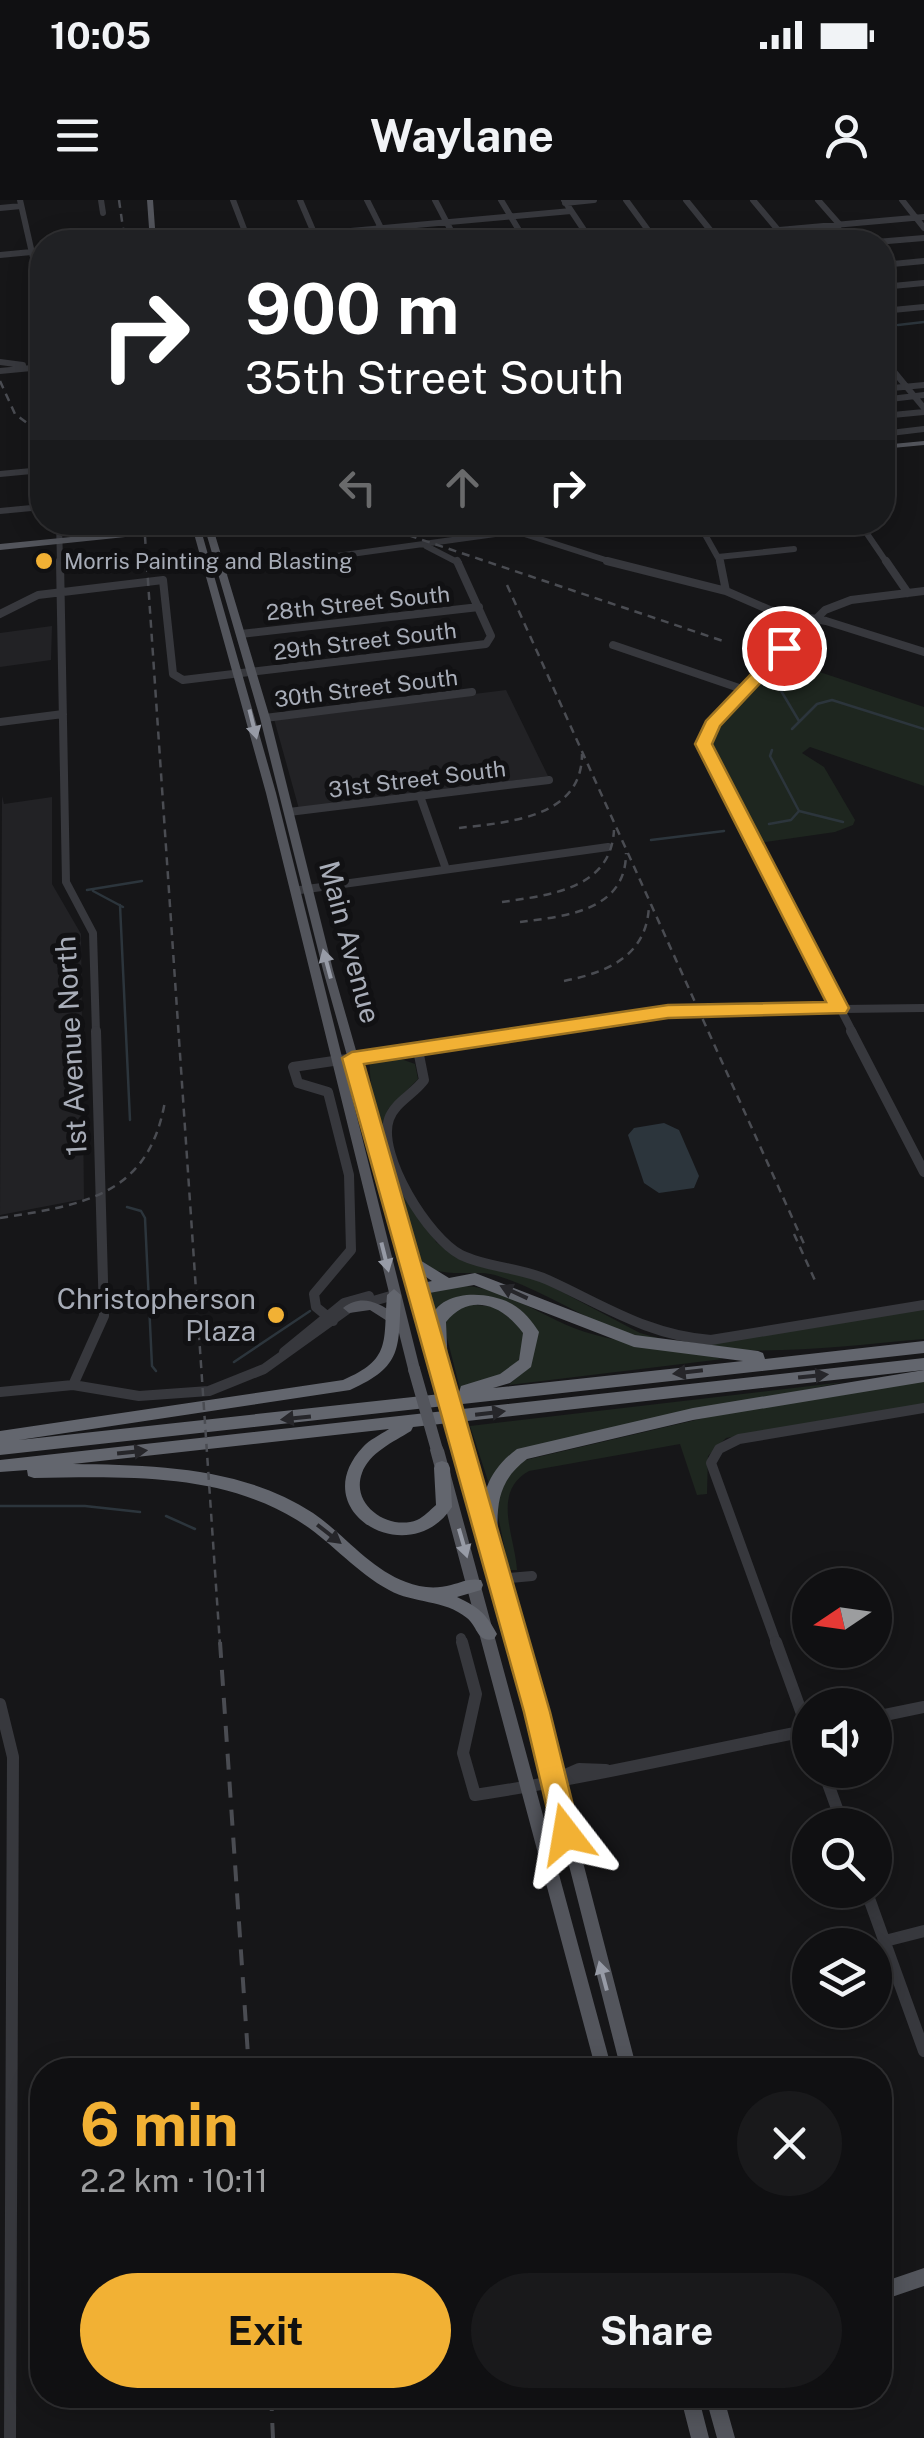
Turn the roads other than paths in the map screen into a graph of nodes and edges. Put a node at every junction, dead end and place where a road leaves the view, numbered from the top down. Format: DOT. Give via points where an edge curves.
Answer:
graph roads {
  1 [pos="102,200"];
  2 [pos="150,200"];
  3 [pos="233,200"];
  4 [pos="300,200"];
  5 [pos="367,200"];
  6 [pos="435,200"];
  7 [pos="501,200"];
  8 [pos="594,200"];
  9 [pos="626,200"];
  10 [pos="686,200"];
  11 [pos="753,200"];
  12 [pos="818,200"];
  13 [pos="902,200"];
  14 [pos="565,201"];
  15 [pos="20,203"];
  16 [pos="0,208"];
  17 [pos="571,211"];
  18 [pos="103,213"];
  19 [pos="510,217"];
  20 [pos="920,217"];
  21 [pos="446,222"];
  22 [pos="840,224"];
  23 [pos="381,228"];
  24 [pos="924,228"];
  25 [pos="152,230"];
  26 [pos="244,230"];
  27 [pos="312,230"];
  28 [pos="359,230"];
  29 [pos="451,230"];
  30 [pos="518,230"];
  31 [pos="584,230"];
  32 [pos="647,230"];
  33 [pos="710,230"];
  34 [pos="778,230"];
  35 [pos="924,238"];
  36 [pos="895,240"];
  37 [pos="30,252"];
  38 [pos="0,255"];
  39 [pos="924,260"];
  40 [pos="895,263"];
  41 [pos="924,283"];
  42 [pos="895,286"];
  43 [pos="924,307"];
  44 [pos="895,310"];
  45 [pos="0,362"];
  46 [pos="30,366"];
  47 [pos="30,368"];
  48 [pos="0,371"];
  49 [pos="895,373"];
  50 [pos="924,385"];
  51 [pos="906,386"];
  52 [pos="895,387"];
  53 [pos="924,395"];
  54 [pos="914,396"];
  55 [pos="895,398"];
  56 [pos="924,410"];
  57 [pos="895,414"];
  58 [pos="924,429"];
  59 [pos="895,432"];
  60 [pos="924,443"];
  61 [pos="895,446"];
  62 [pos="30,471"];
  63 [pos="0,474"];
  64 [pos="30,508"];
  65 [pos="0,512"];
  66 [pos="58,535"];
  67 [pos="133,535"];
  68 [pos="181,535"];
  69 [pos="200,535"];
  70 [pos="205,535"];
  71 [pos="219,535"];
  72 [pos="477,535"];
  73 [pos="527,535"];
  74 [pos="705,535"];
  75 [pos="867,535"];
  76 [pos="58,540"];
  77 [pos="426,546"];
  78 [pos="0,547"];
  79 [pos="202,548"];
  80 [pos="794,549"];
  81 [pos="217,556"];
  82 [pos="718,557"];
  83 [pos="221,571"];
  84 [pos="726,591"];
  85 [pos="924,591"];
  86 [pos="62,592"];
  87 [pos="908,593"];
  88 [pos="218,607"];
  89 [pos="478,607"];
  90 [pos="0,614"];
  91 [pos="815,619"];
  92 [pos="241,637"];
  93 [pos="614,645"];
  94 [pos="924,652"];
  95 [pos="245,674"];
  96 [pos="745,690"];
  97 [pos="472,692"];
  98 [pos="63,714"];
  99 [pos="265,718"];
  100 [pos="0,722"];
  101 [pos="268,779"];
  102 [pos="549,780"];
  103 [pos="420,796"];
  104 [pos="288,809"];
  105 [pos="608,848"];
  106 [pos="446,869"];
  107 [pos="307,889"];
  108 [pos="294,890"];
  109 [pos="840,1008"];
  110 [pos="924,1008"];
  111 [pos="418,1050"];
  112 [pos="352,1058"];
  113 [pos="336,1060"];
  114 [pos="924,1172"];
  115 [pos="410,1259"];
  116 [pos="443,1281"];
  117 [pos="418,1289"];
  118 [pos="394,1294"];
  119 [pos="924,1305"];
  120 [pos="337,1314"];
  121 [pos="392,1316"];
  122 [pos="404,1333"];
  123 [pos="924,1347"];
  124 [pos="794,1360"];
  125 [pos="924,1364"];
  126 [pos="440,1368"];
  127 [pos="924,1376"];
  128 [pos="73,1385"];
  129 [pos="0,1392"];
  130 [pos="924,1408"];
  131 [pos="362,1411"];
  132 [pos="416,1422"];
  133 [pos="0,1438"];
  134 [pos="0,1449"];
  135 [pos="0,1468"];
  136 [pos="442,1468"];
  137 [pos="492,1555"];
  138 [pos="532,1576"];
  139 [pos="498,1579"];
  140 [pos="475,1584"];
  141 [pos="427,1593"];
  142 [pos="488,1634"];
  143 [pos="462,1638"];
  144 [pos="792,1688"];
  145 [pos="1,1704"];
  146 [pos="924,1707"];
  147 [pos="892,1714"];
  148 [pos="792,1735"];
  149 [pos="553,1781"];
  150 [pos="528,1785"];
  151 [pos="6,1904"];
  152 [pos="924,1931"];
  153 [pos="892,1939"];
  154 [pos="892,1961"];
  155 [pos="924,2051"];
  156 [pos="601,2058"];
  157 [pos="626,2058"];
  158 [pos="924,2277"];
  159 [pos="892,2288"];
  160 [pos="6,2354"];
  161 [pos="692,2408"];
  162 [pos="718,2408"];
  163 [pos="10,2438"];
  164 [pos="700,2438"];
  165 [pos="726,2438"];
  1 -- 18 [label="street"];
  2 -- 25 [label="main road"];
  3 -- 26 [label="street"];
  4 -- 27 [label="street"];
  5 -- 23 [label="street"];
  6 -- 21 [label="street"];
  7 -- 19 [label="street"];
  8 -- 14 [label="street"];
  9 -- 32 [label="street"];
  10 -- 33 [label="street"];
  11 -- 34 [label="street"];
  12 -- 22 [label="street"];
  13 -- 20 [label="street"];
  14 -- 17 [label="street"];
  15 -- 16 [label="street"];
  15 -- 37 [label="street"];
  17 -- 19 [label="street"];
  17 -- 31 [label="street"];
  19 -- 21 [label="street"];
  19 -- 30 [label="street"];
  20 -- 22 [label="street"];
  20 -- 24 [label="street"];
  21 -- 23 [label="street"];
  21 -- 29 [label="street"];
  22 -- 34 [label="street"];
  23 -- 28 [label="street"];
  35 -- 36 [label="street"];
  37 -- 38 [label="street"];
  39 -- 40 [label="street"];
  41 -- 42 [label="street"];
  43 -- 44 [label="street"];
  45 -- 46 [label="street"];
  47 -- 48 [label="street"];
  49 -- 51 [label="street"];
  50 -- 51 [label="street"];
  51 -- 52 [label="street"];
  51 -- 54 [label="street"];
  53 -- 54 [label="street"];
  54 -- 55 [label="street"];
  54 -- 56 [label="street"];
  56 -- 57 [label="street"];
  58 -- 59 [label="street"];
  60 -- 61 [label="main road"];
  62 -- 63 [label="street"];
  64 -- 65 [label="street"];
  66 -- 76 [label="street, 1st Avenue North"];
  67 -- 76 [label="main road"];
  68 -- 79 [label="main road"];
  69 -- 79 [label="main road, Main Avenue"];
  70 -- 81 [label="main road, Main Avenue"];
  71 -- 81 [label="main road"];
  72 -- 77 [label="street"];
  73 -- 84 [label="street"];
  74 -- 82 [label="street"];
  75 -- 87 [label="street"];
  76 -- 78 [label="main road"];
  76 -- 86 [label="street, 1st Avenue North"];
  77 -- 83 [label="street"];
  77 -- 89 [label="street, 29th Street South" via="458,561"];
  79 -- 88 [label="main road, Main Avenue"];
  80 -- 82 [label="street"];
  81 -- 83 [label="main road, Main Avenue"];
  82 -- 84 [label="street"];
  83 -- 92 [label="main road, Main Avenue"];
  84 -- 91 [label="street" via="762,608"];
  85 -- 87 [label="street"];
  86 -- 90 [label="street" via="38,594"];
  86 -- 95 [label="street" via="163,580 174,674 195,680"];
  86 -- 98 [label="street, 1st Avenue North"];
  87 -- 91 [label="street" via="850,600"];
  88 -- 92 [label="main road" via="227,608"];
  88 -- 95 [label="main road, Main Avenue"];
  89 -- 92 [label="street, 28th Street South"];
  89 -- 95 [label="street, 29th Street South" via="492,636 486,644"];
  91 -- 94 [label="street"];
  91 -- 96 [label="street"];
  92 -- 95 [label="main road, Main Avenue"];
  93 -- 96 [label="street"];
  95 -- 99 [label="main road, Main Avenue"];
  95 -- 101 [label="main road, Main Avenue, one-way"];
  96 -- 109 [label="street" via="712,724 706,757"];
  97 -- 99 [label="street, 30th Street South"];
  98 -- 100 [label="street"];
  98 -- 128 [label="street, 1st Avenue North" via="66,882 93,933 104,1316"];
  99 -- 104 [label="main road, Main Avenue"];
  101 -- 104 [label="main road"];
  101 -- 108 [label="main road, Main Avenue"];
  102 -- 103 [label="street, 31st Street South"];
  103 -- 104 [label="street, 31st Street South"];
  103 -- 106 [label="street"];
  104 -- 107 [label="main road, Main Avenue"];
  105 -- 106 [label="street"];
  106 -- 107 [label="street"];
  107 -- 108 [label="street"];
  112 -- 107 [label="main road, Main Avenue, one-way"];
  108 -- 113 [label="main road, Main Avenue"];
  109 -- 110 [label="street"];
  109 -- 111 [label="street" via="635,1015"];
  109 -- 114 [label="street"];
  111 -- 112 [label="street"];
  111 -- 119 [label="street" via="424,1080 396,1107 387,1130 410,1195 456,1252 536,1274 648,1332 678,1339 712,1340"];
  112 -- 113 [label="street"];
  112 -- 115 [label="main road, Main Avenue"];
  113 -- 118 [label="main road, Main Avenue, one-way"];
  113 -- 120 [label="street" via="293,1067 298,1083 328,1092 351,1192 351,1250 318,1284 315,1301"];
  115 -- 116 [label="highway"];
  115 -- 117 [label="main road, Main Avenue"];
  116 -- 117 [label="highway"];
  124 -- 116 [label="highway, one-way" via="634,1341 493,1282"];
  117 -- 118 [label="main road"];
  117 -- 126 [label="main road, Main Avenue"];
  118 -- 120 [label="street"];
  118 -- 121 [label="highway"];
  118 -- 122 [label="main road, Main Avenue"];
  120 -- 121 [label="main road" via="372,1304"];
  120 -- 128 [label="street" via="232,1384 140,1396"];
  121 -- 122 [label="main road"];
  121 -- 133 [label="highway" via="390,1357 373,1375 345,1386"];
  122 -- 136 [label="main road, Main Avenue, bridge"];
  123 -- 124 [label="highway"];
  124 -- 131 [label="highway, one-way"];
  132 -- 125 [label="highway, one-way"];
  126 -- 131 [label="highway" via="438,1321 460,1301 497,1302 530,1332 526,1363 506,1379"];
  126 -- 137 [label="main road, Main Avenue, bridge"];
  127 -- 137 [label="highway" via="693,1414 523,1454 490,1493"];
  128 -- 129 [label="street"];
  130 -- 144 [label="street" via="730,1441 711,1463"];
  131 -- 134 [label="highway, one-way"];
  135 -- 132 [label="highway, one-way"];
  132 -- 136 [label="highway" via="358,1457 350,1486 357,1506 401,1531 426,1524 444,1507"];
  135 -- 141 [label="highway, one-way" via="156,1472 230,1484 330,1532 368,1573"];
  136 -- 140 [label="main road, Main Avenue, one-way"];
  137 -- 139 [label="main road, Main Avenue"];
  138 -- 139 [label="street"];
  139 -- 140 [label="main road"];
  139 -- 149 [label="main road, Main Avenue"];
  140 -- 141 [label="highway"];
  140 -- 142 [label="main road, Main Avenue"];
  141 -- 142 [label="highway" via="473,1613"];
  142 -- 150 [label="main road, Main Avenue"];
  143 -- 150 [label="street" via="476,1694 463,1753 475,1795"];
  145 -- 151 [label="street" via="14,1757"];
  146 -- 147 [label="street"];
  148 -- 149 [label="street" via="606,1770 584,1781"];
  149 -- 150 [label="street"];
  157 -- 149 [label="main road, Main Avenue, one-way"];
  150 -- 156 [label="main road, Main Avenue"];
  151 -- 160 [label="street"];
  152 -- 153 [label="street"];
  154 -- 155 [label="street"];
  158 -- 159 [label="main road"];
  160 -- 163 [label="street"];
  161 -- 164 [label="main road"];
  162 -- 165 [label="main road"];
}
